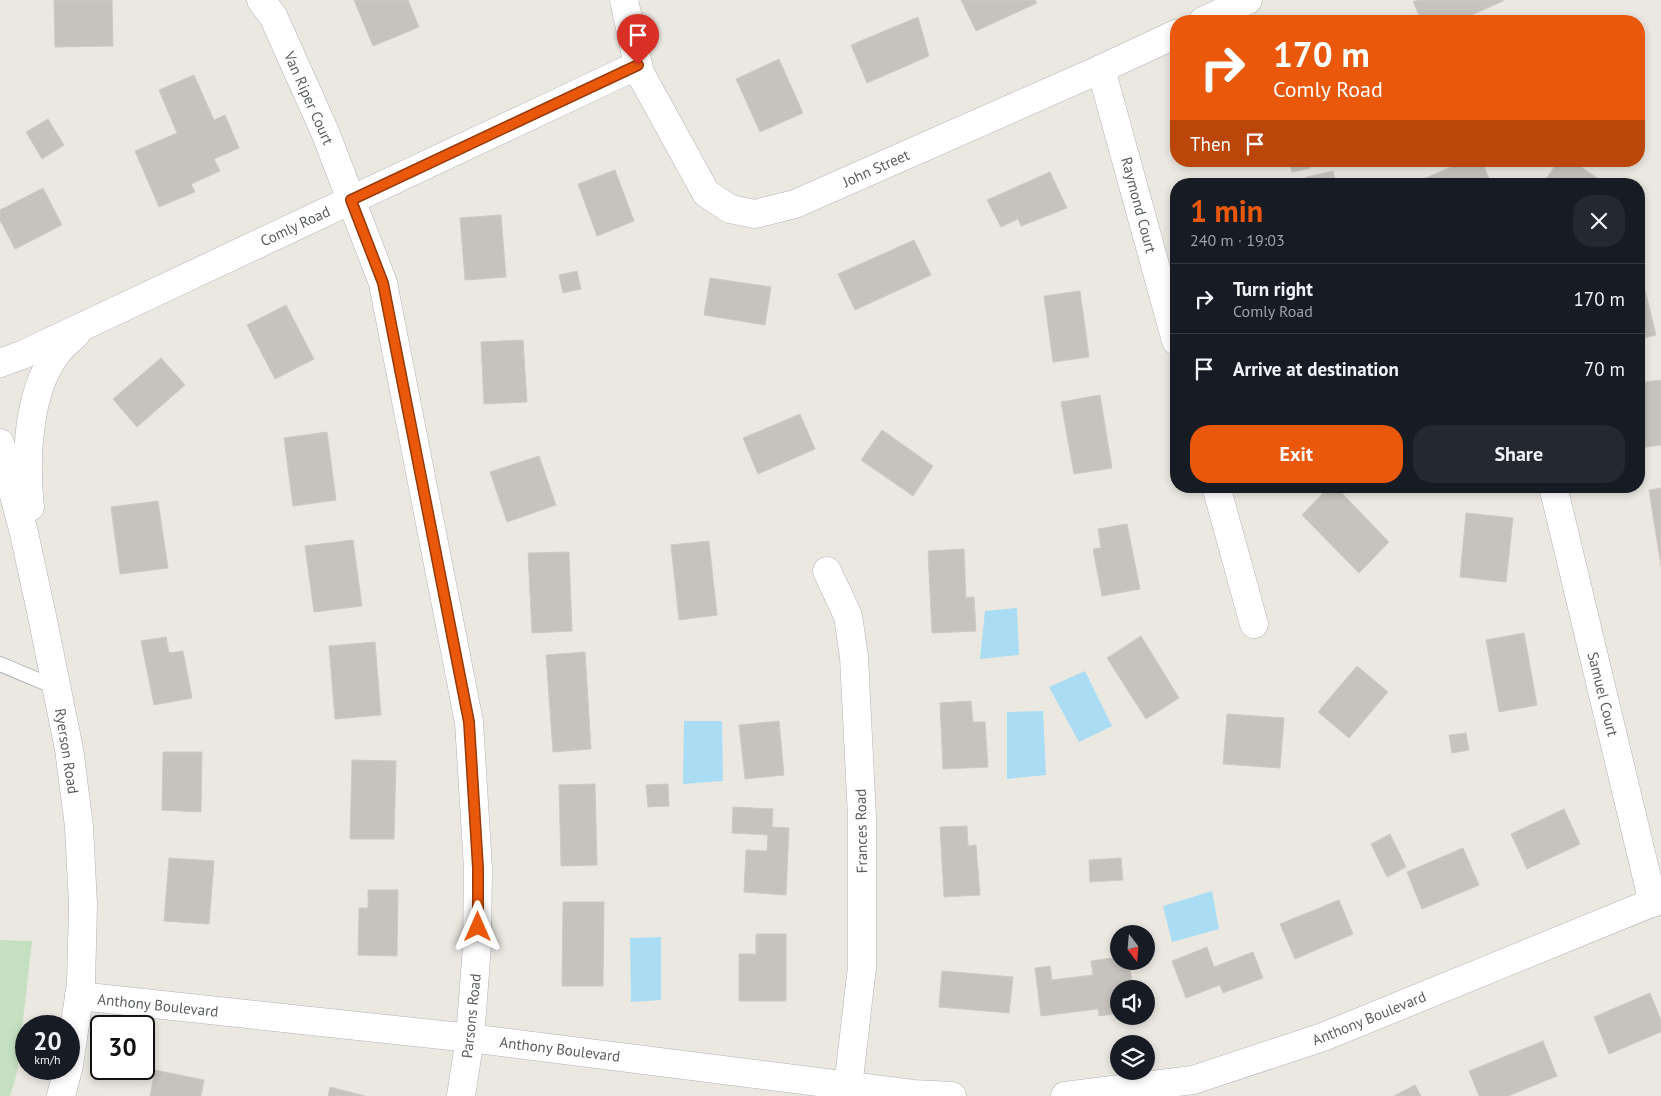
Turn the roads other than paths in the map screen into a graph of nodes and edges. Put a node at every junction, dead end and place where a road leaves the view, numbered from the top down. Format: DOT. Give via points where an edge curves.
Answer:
graph roads {
  1 [pos="261,0"];
  2 [pos="624,0"];
  3 [pos="1248,0"];
  4 [pos="1216,15"];
  5 [pos="1170,37"];
  6 [pos="638,65"];
  7 [pos="1102,69"];
  8 [pos="351,200"];
  9 [pos="1170,319"];
  10 [pos="84,326"];
  11 [pos="0,364"];
  12 [pos="0,443"];
  13 [pos="1218,493"];
  14 [pos="1555,493"];
  15 [pos="827,571"];
  16 [pos="42,616"];
  17 [pos="1254,624"];
  18 [pos="0,664"];
  19 [pos="57,688"];
  20 [pos="1657,901"];
  21 [pos="79,996"];
  22 [pos="76,1015"];
  23 [pos="470,1038"];
  24 [pos="65,1080"];
  25 [pos="848,1091"];
  26 [pos="61,1096"];
  27 [pos="461,1096"];
  28 [pos="952,1096"];
  29 [pos="1065,1096"];
  1 -- 8 [label="street, Van Riper Court" via="273,16 325,132"];
  2 -- 6 [label="street"];
  3 -- 4 [label="street"];
  5 -- 7 [label="street, John Street"];
  6 -- 7 [label="street, John Street" via="706,193 730,209 755,214 795,204"];
  6 -- 8 [label="street, Comly Road"];
  7 -- 9 [label="street, Raymond Court"];
  8 -- 10 [label="street, Comly Road"];
  8 -- 23 [label="street, Parsons Road" via="383,283 469,722 478,868 477,946"];
  10 -- 11 [label="street, Comly Road"];
  10 -- 16 [label="street" via="57,354 46,371 31,418 27,479"];
  12 -- 16 [label="street, Ryerson Road"];
  13 -- 17 [label="street"];
  14 -- 20 [label="street, Samuel Court"];
  15 -- 25 [label="street, Frances Road" via="848,616 854,658 862,817 862,967"];
  16 -- 19 [label="street, Ryerson Road"];
  18 -- 19 [label="lane"];
  19 -- 21 [label="street, Ryerson Road" via="79,826 83,905"];
  20 -- 29 [label="street, Anthony Boulevard" via="1323,1037 1221,1071 1193,1080"];
  21 -- 22 [label="street, Ryerson Road"];
  21 -- 23 [label="street, Anthony Boulevard"];
  23 -- 25 [label="street, Anthony Boulevard"];
  23 -- 27 [label="street, Parsons Road"];
  24 -- 26 [label="street"];
  25 -- 28 [label="street, Anthony Boulevard"];
}
